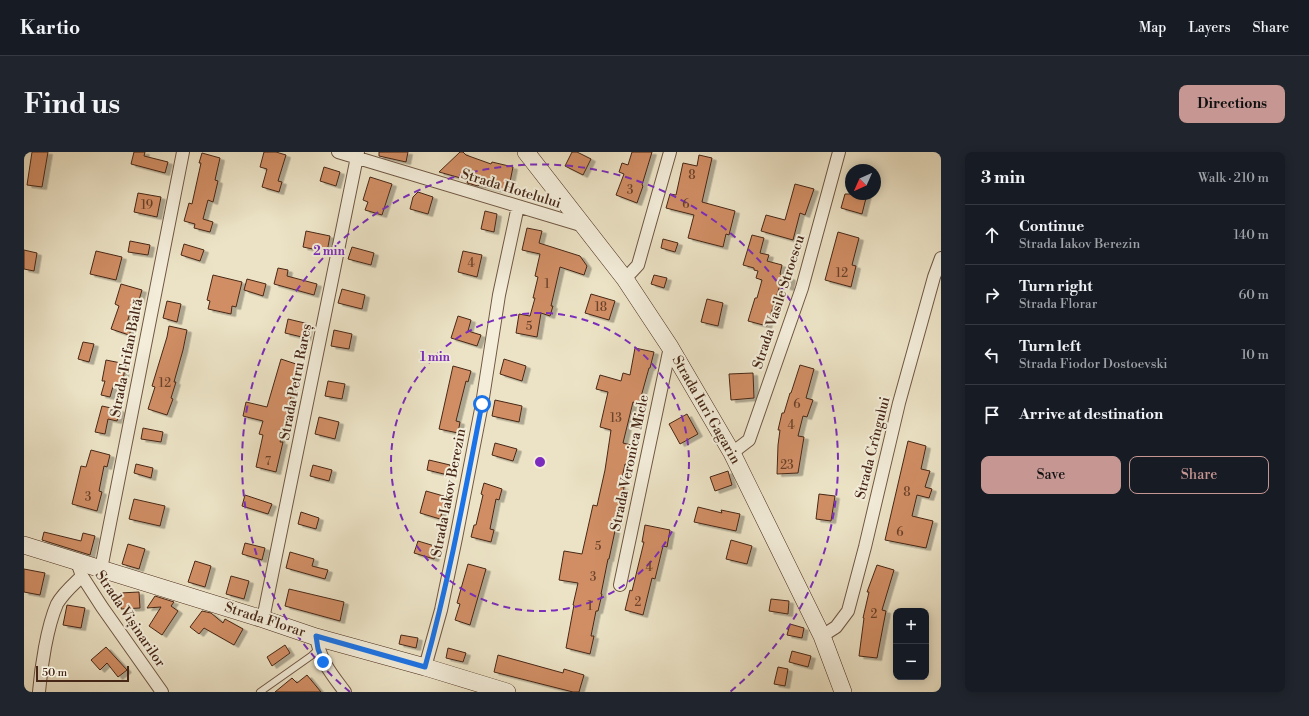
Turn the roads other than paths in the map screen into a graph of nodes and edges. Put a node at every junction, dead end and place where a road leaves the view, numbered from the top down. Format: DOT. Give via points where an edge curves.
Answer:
graph roads {
  1 [pos="183,152"];
  2 [pos="338,152"];
  3 [pos="526,152"];
  4 [pos="670,152"];
  5 [pos="839,152"];
  6 [pos="357,155"];
  7 [pos="518,206"];
  8 [pos="584,226"];
  9 [pos="941,258"];
  10 [pos="625,279"];
  11 [pos="670,347"];
  12 [pos="732,453"];
  13 [pos="24,545"];
  14 [pos="79,569"];
  15 [pos="101,569"];
  16 [pos="620,585"];
  17 [pos="263,619"];
  18 [pos="822,636"];
  19 [pos="317,643"];
  20 [pos="425,667"];
  21 [pos="39,692"];
  22 [pos="162,692"];
  23 [pos="260,692"];
  24 [pos="345,692"];
  25 [pos="507,692"];
  26 [pos="843,692"];
  1 -- 15 [label="street, Strada Trifan Baltă"];
  2 -- 6 [label="street, Strada Hotelului"];
  3 -- 8 [label="main road, Strada Iuri Gagarin"];
  4 -- 10 [label="street" via="638,265"];
  5 -- 12 [label="street, Strada Vasile Stroescu" via="802,288 749,440"];
  6 -- 7 [label="street, Strada Hotelului"];
  6 -- 17 [label="street, Strada Petru Rareș"];
  7 -- 8 [label="street, Strada Hotelului"];
  7 -- 20 [label="street, Strada Iakov Berezin" via="499,295 482,404 456,538 441,610"];
  8 -- 10 [label="main road, Strada Iuri Gagarin"];
  9 -- 18 [label="street, Strada Crîngului" via="899,403 848,611 836,627"];
  10 -- 11 [label="main road, Strada Iuri Gagarin"];
  11 -- 12 [label="main road, Strada Iuri Gagarin"];
  11 -- 16 [label="street, Strada Veronica Micle"];
  12 -- 18 [label="main road, Strada Iuri Gagarin"];
  13 -- 14 [label="main road, Strada Florar"];
  14 -- 15 [label="main road, Strada Florar"];
  14 -- 21 [label="street" via="69,589 58,602 51,622"];
  14 -- 22 [label="street, Strada Vișinarilor" via="102,607"];
  15 -- 17 [label="main road, Strada Florar"];
  17 -- 19 [label="main road, Strada Florar"];
  18 -- 26 [label="main road, Strada Iuri Gagarin"];
  19 -- 20 [label="main road, Strada Florar"];
  19 -- 23 [label="lane" via="311,656"];
  19 -- 24 [label="street" via="323,662"];
  20 -- 25 [label="main road, Strada Florar"];
}
